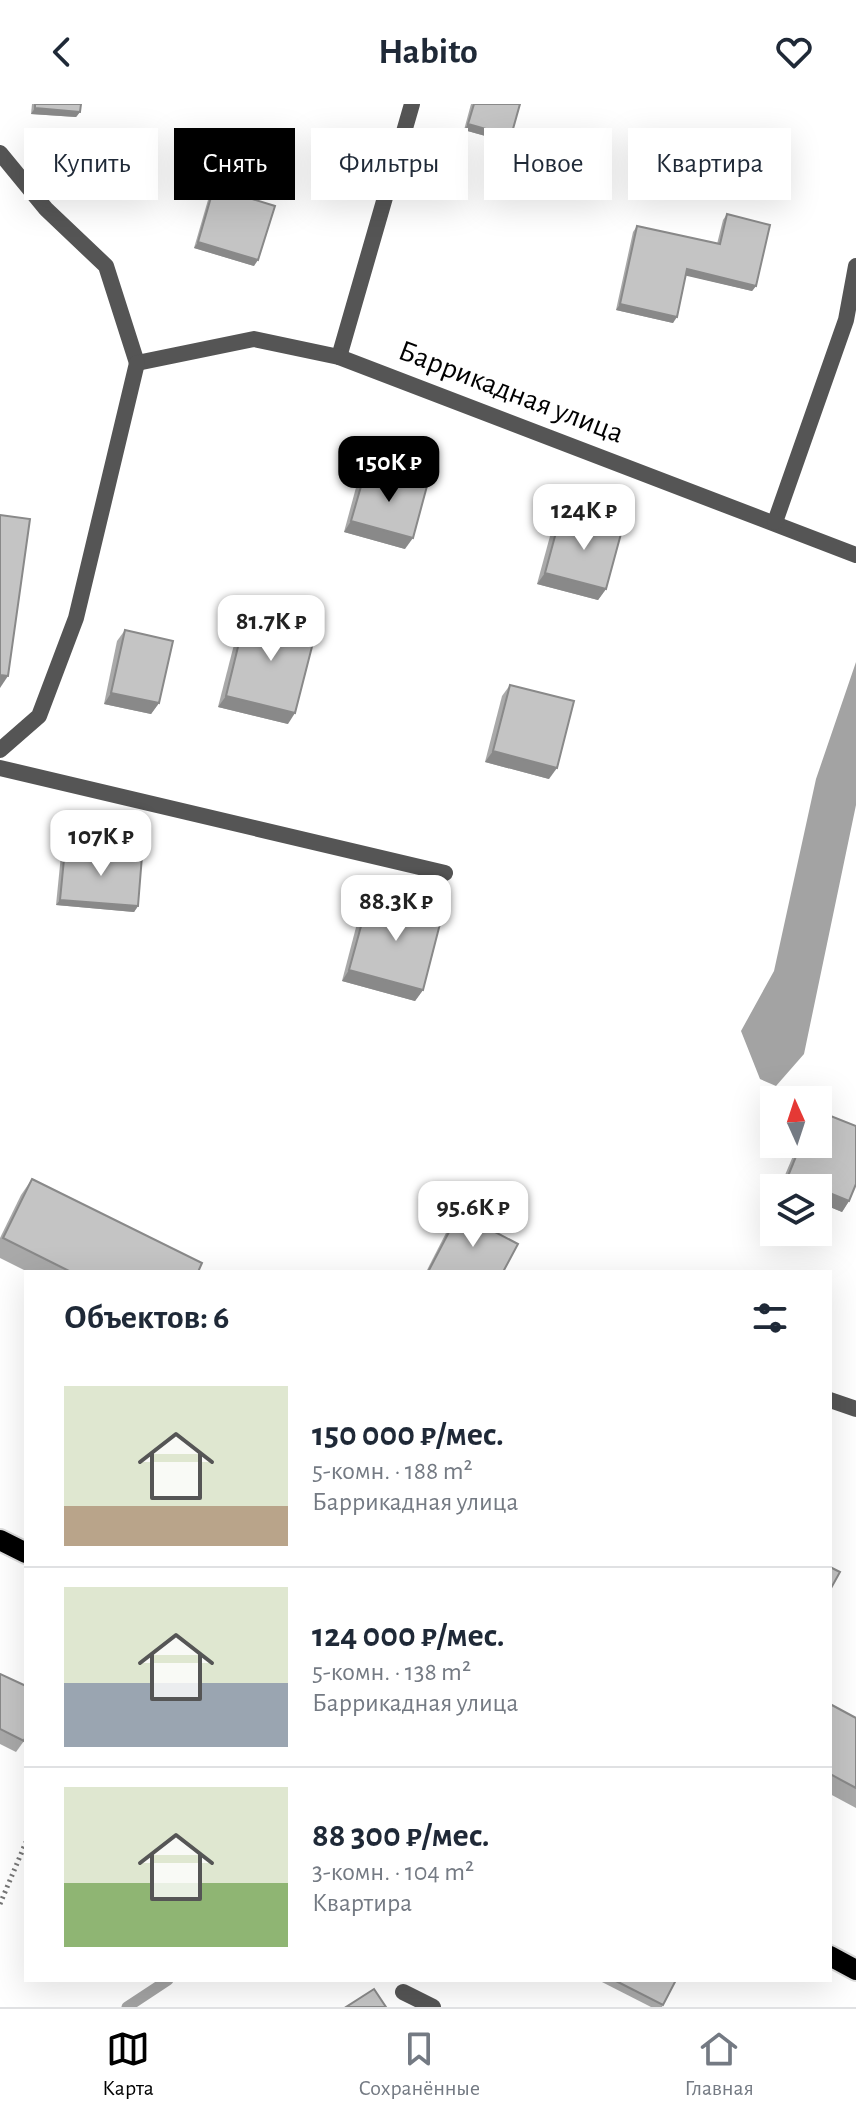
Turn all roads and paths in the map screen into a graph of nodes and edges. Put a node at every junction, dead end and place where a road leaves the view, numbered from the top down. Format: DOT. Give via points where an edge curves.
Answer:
graph roads {
  1 [pos="412,104"];
  2 [pos="0,153"];
  3 [pos="856,266"];
  4 [pos="339,357"];
  5 [pos="137,363"];
  6 [pos="775,522"];
  7 [pos="856,555"];
  8 [pos="0,750"];
  9 [pos="0,768"];
  10 [pos="445,873"];
  11 [pos="832,1401"];
  12 [pos="856,1409"];
  13 [pos="0,1540"];
  14 [pos="24,1552"];
  15 [pos="24,1847"];
  16 [pos="0,1904"];
  17 [pos="832,1957"];
  18 [pos="856,1970"];
  19 [pos="403,1992"];
  20 [pos="433,2007"];
  1 -- 4 [label="street"];
  2 -- 5 [label="street" via="46,209 106,266"];
  3 -- 6 [label="street" via="846,320"];
  4 -- 5 [label="street, Баррикадная улица" via="254,339"];
  4 -- 6 [label="street, Баррикадная улица"];
  5 -- 8 [label="street" via="76,618 39,716"];
  6 -- 7 [label="street, Баррикадная улица"];
  9 -- 10 [label="street"];
  11 -- 12 [label="street"];
  13 -- 14 [label="main road"];
  15 -- 16 [label="path"];
  17 -- 18 [label="main road"];
  19 -- 20 [label="street"];
}
